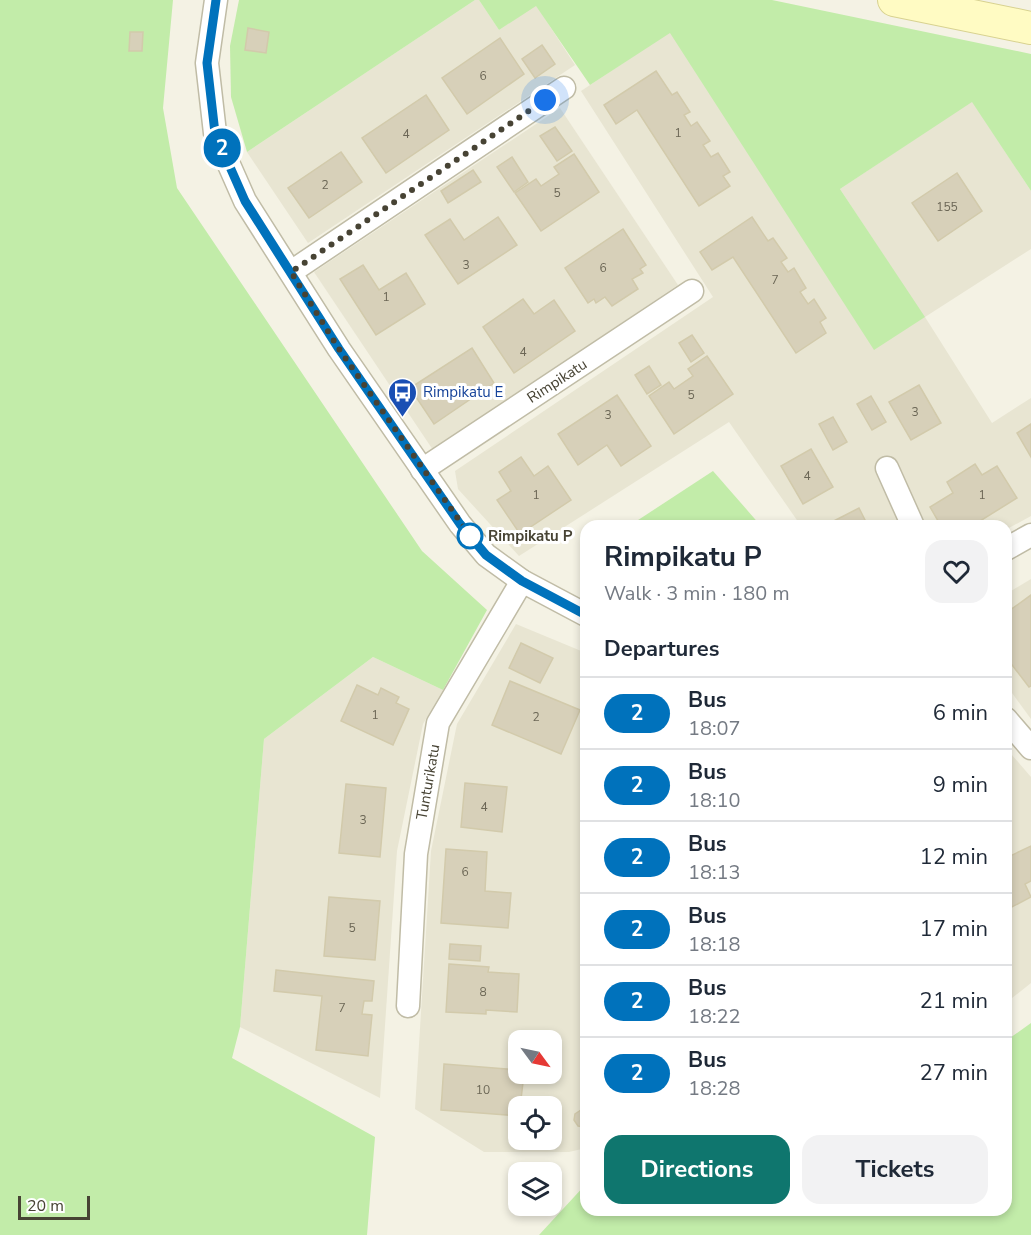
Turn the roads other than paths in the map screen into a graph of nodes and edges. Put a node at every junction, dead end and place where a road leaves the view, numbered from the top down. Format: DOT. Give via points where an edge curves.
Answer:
graph roads {
  1 [pos="216,0"];
  2 [pos="894,0"];
  3 [pos="1031,28"];
  4 [pos="564,88"];
  5 [pos="291,272"];
  6 [pos="692,291"];
  7 [pos="887,468"];
  8 [pos="422,470"];
  9 [pos="910,520"];
  10 [pos="1031,535"];
  11 [pos="1012,546"];
  12 [pos="522,581"];
  13 [pos="580,612"];
  14 [pos="1012,726"];
  15 [pos="1031,748"];
  16 [pos="408,1006"];
  1 -- 5 [label="street" via="207,63 215,133 245,201"];
  2 -- 3 [label="main road"];
  4 -- 5 [label="street"];
  5 -- 8 [label="street"];
  6 -- 8 [label="street, Rimpikatu"];
  7 -- 9 [label="street"];
  8 -- 12 [label="street" via="486,555"];
  10 -- 11 [label="street"];
  12 -- 13 [label="street"];
  12 -- 16 [label="street, Tunturikatu" via="438,723 416,854"];
  14 -- 15 [label="street"];
}
